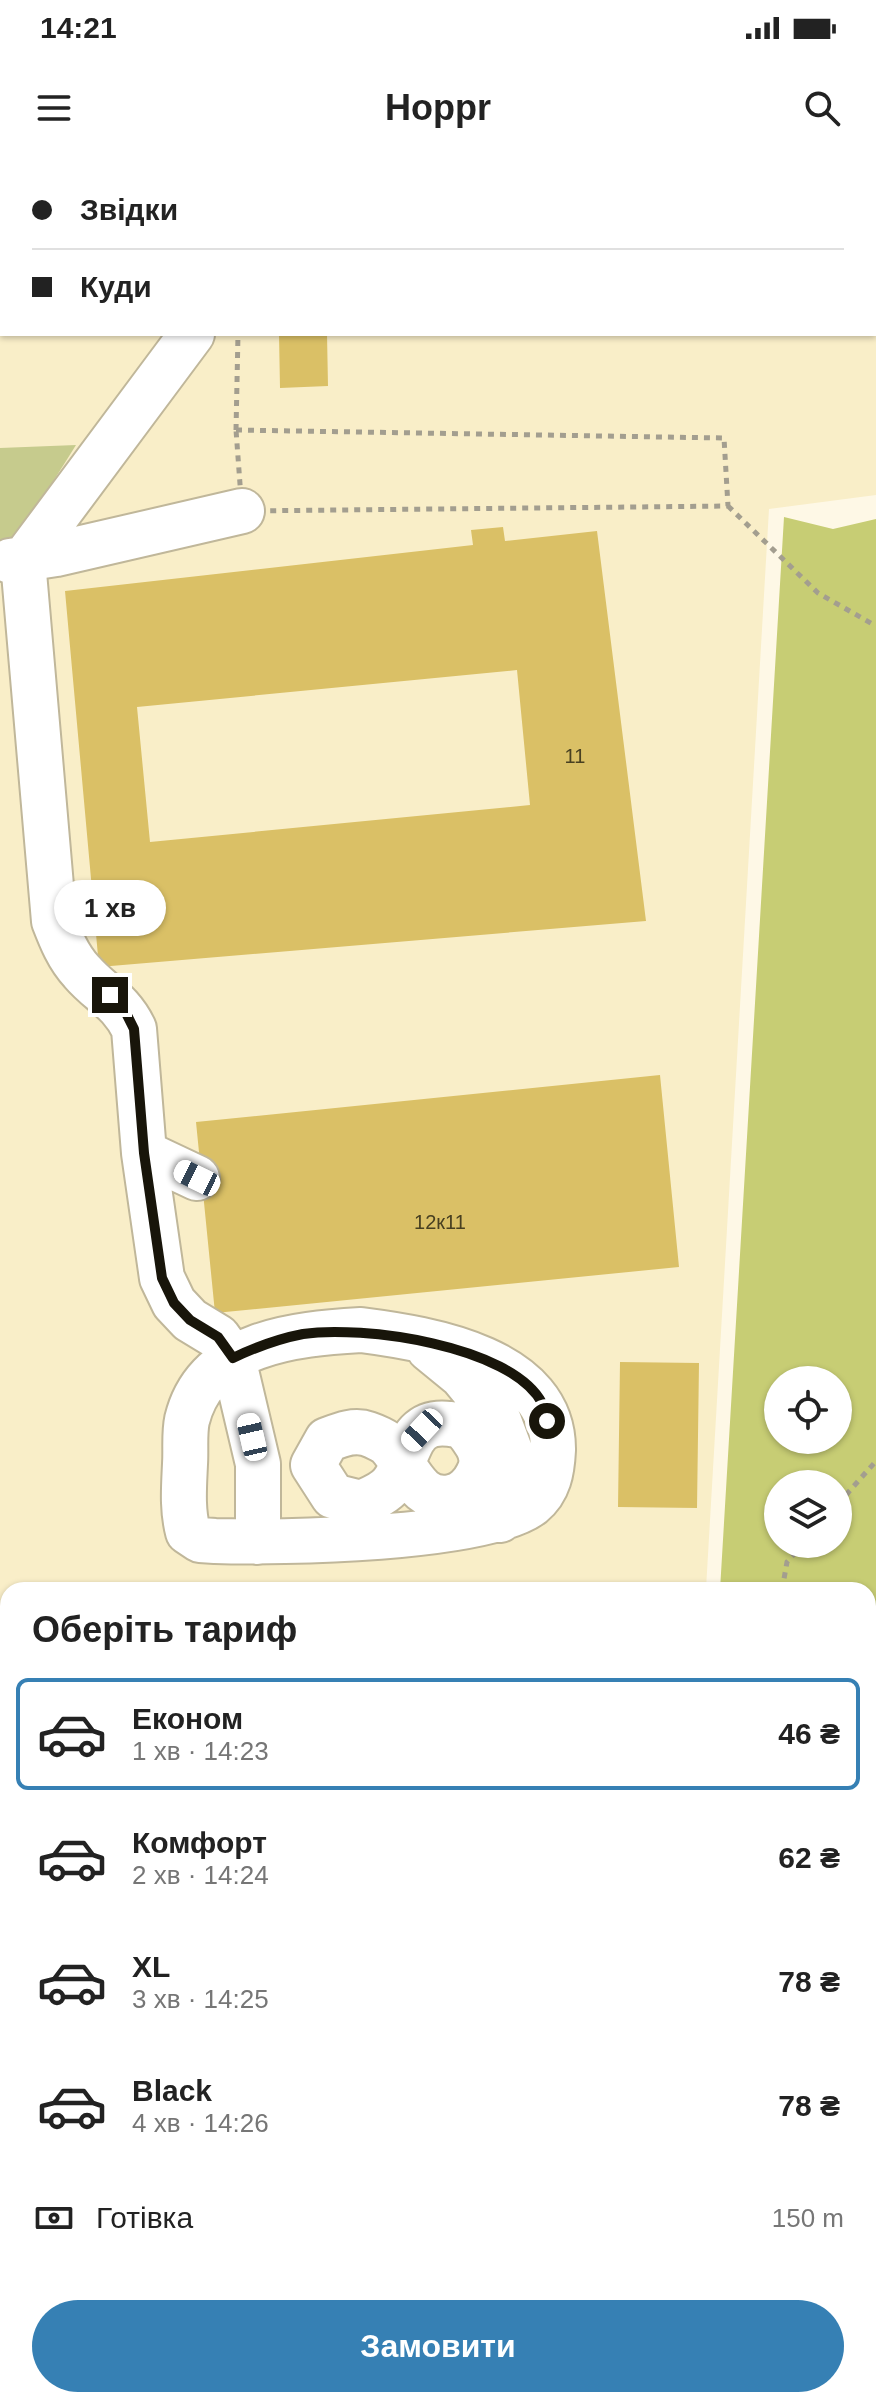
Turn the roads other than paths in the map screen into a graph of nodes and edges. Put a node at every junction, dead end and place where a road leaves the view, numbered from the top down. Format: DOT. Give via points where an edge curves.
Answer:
graph roads {
  1 [pos="190,336"];
  2 [pos="242,511"];
  3 [pos="12,561"];
  4 [pos="144,1153"];
  5 [pos="197,1178"];
  6 [pos="233,1358"];
  7 [pos="258,1464"];
  8 [pos="313,1465"];
  9 [pos="258,1542"];
  1 -- 3 [label="lane"];
  2 -- 3 [label="lane"];
  3 -- 4 [label="lane" via="54,921 83,974 125,1011 134,1029"];
  4 -- 5 [label="lane"];
  4 -- 6 [label="lane" via="162,1278 174,1303 218,1337"];
  6 -- 7 [label="lane"];
  6 -- 9 [label="lane" via="192,1404 186,1424 184,1515 188,1532 200,1540"];
  6 -- 9 [label="lane" via="270,1341 306,1334 361,1330 414,1337 517,1376 542,1402 553,1439 552,1476 532,1503 500,1520 354,1538"];
  7 -- 8 [label="lane"];
  7 -- 9 [label="lane"];
  8 -- 8 [label="lane" via="333,1496 361,1503 385,1491 400,1462 388,1444 366,1432 345,1432 327,1440"];
}
